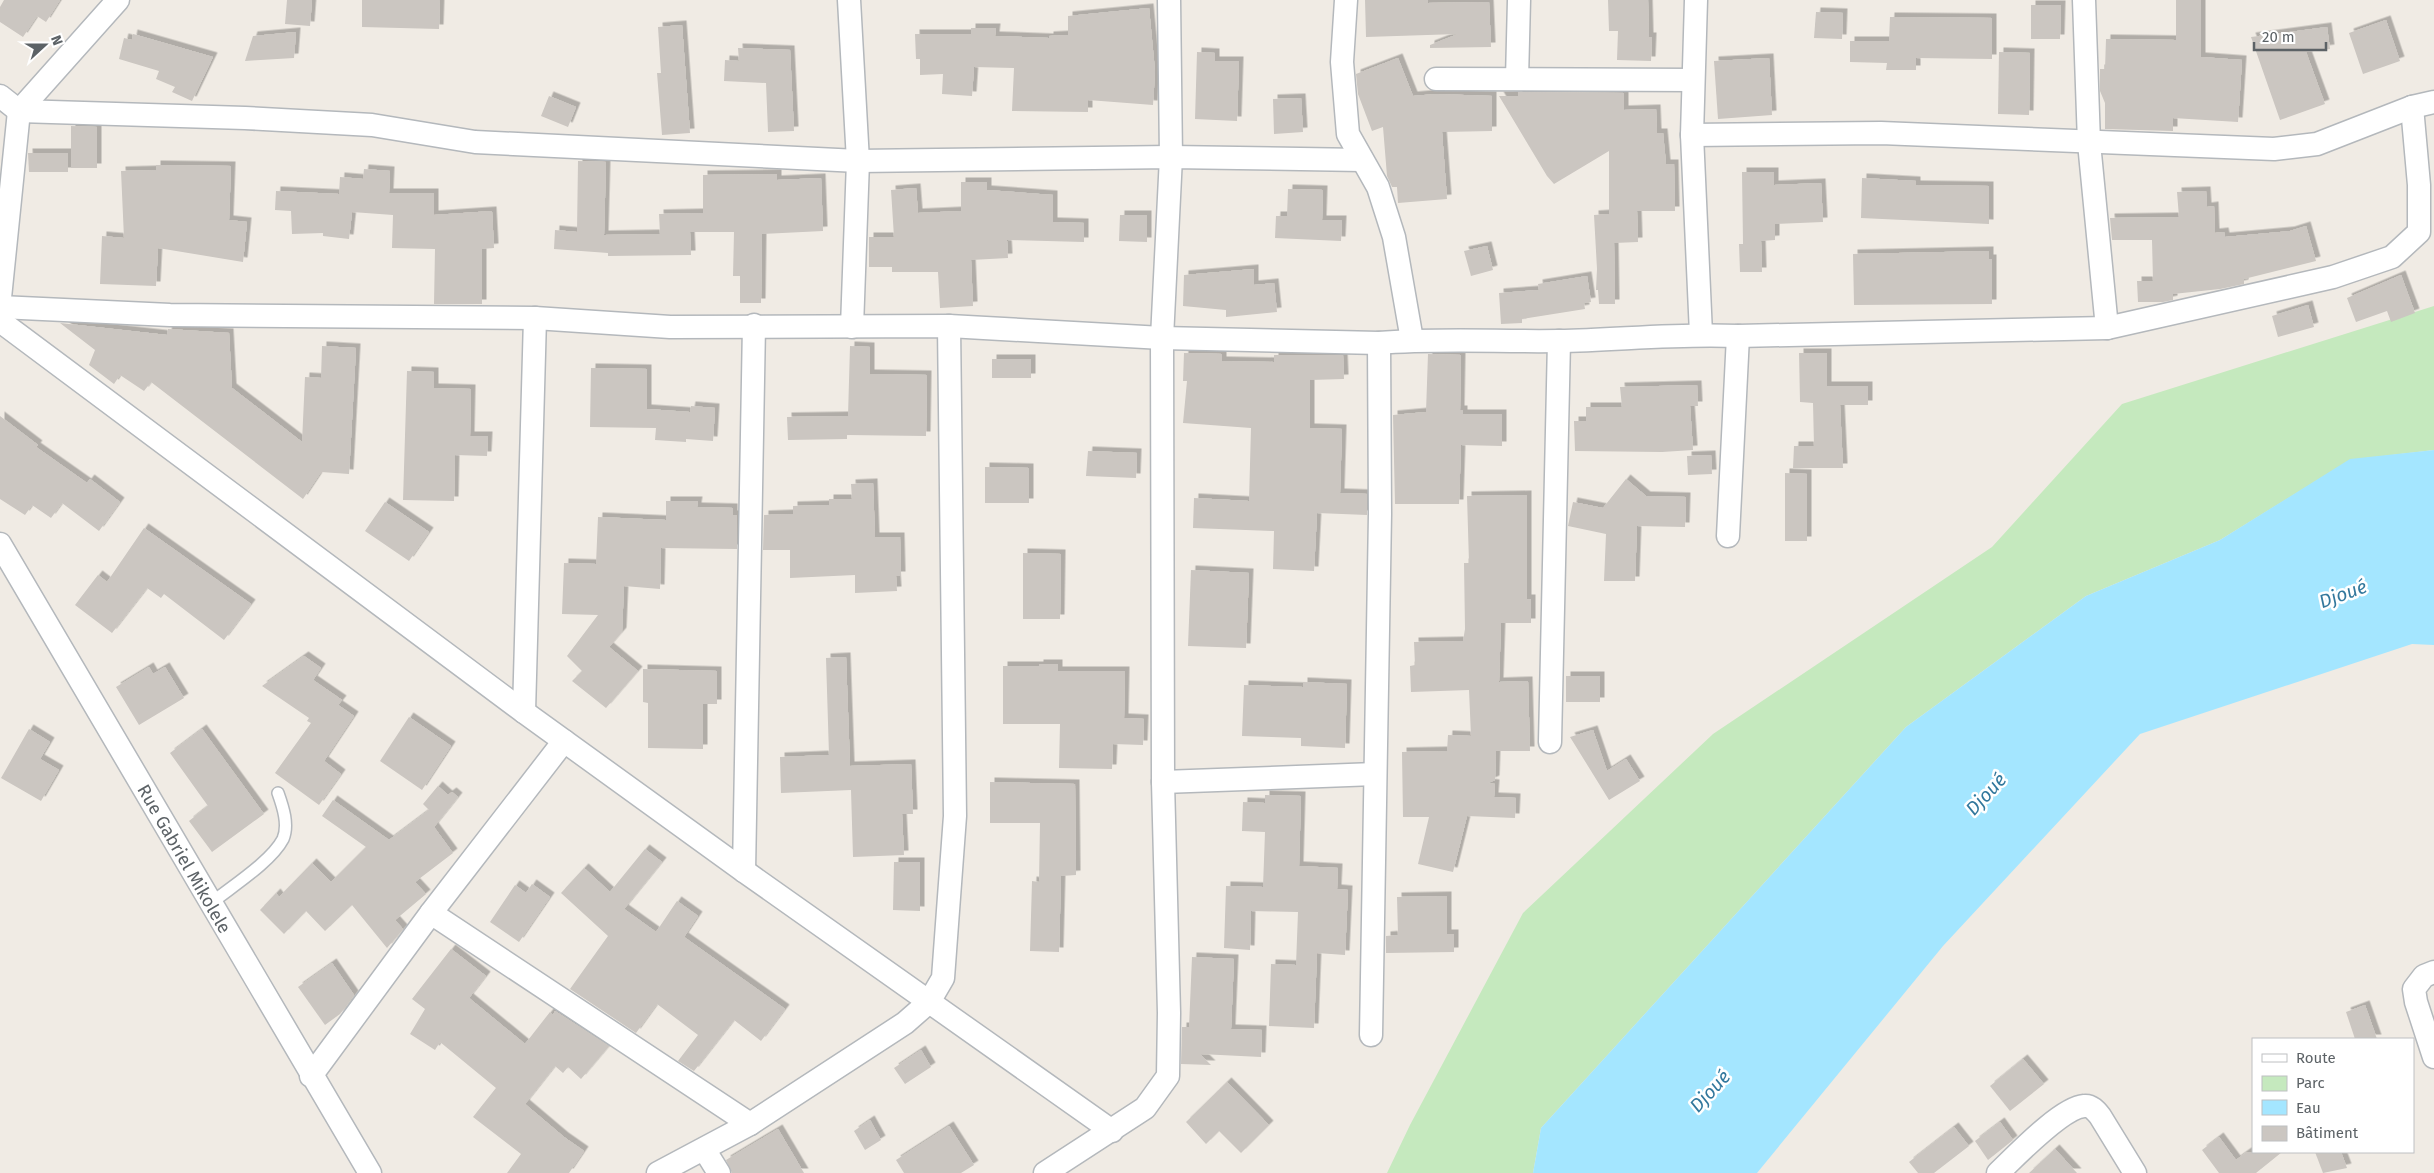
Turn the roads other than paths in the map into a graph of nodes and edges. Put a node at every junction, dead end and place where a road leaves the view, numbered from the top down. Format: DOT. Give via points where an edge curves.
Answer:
graph roads {
  1 [pos="118,0"];
  2 [pos="849,0"];
  3 [pos="1169,0"];
  4 [pos="1346,0"];
  5 [pos="1519,0"];
  6 [pos="1696,0"];
  7 [pos="2084,0"];
  8 [pos="1436,79"];
  9 [pos="1517,79"];
  10 [pos="1693,80"];
  11 [pos="0,96"];
  12 [pos="2434,102"];
  13 [pos="2412,108"];
  14 [pos="19,111"];
  15 [pos="1692,136"];
  16 [pos="2089,143"];
  17 [pos="1171,157"];
  18 [pos="1362,160"];
  19 [pos="858,161"];
  20 [pos="0,298"];
  21 [pos="0,307"];
  22 [pos="535,318"];
  23 [pos="0,321"];
  24 [pos="754,326"];
  25 [pos="949,326"];
  26 [pos="852,327"];
  27 [pos="2108,328"];
  28 [pos="1700,334"];
  29 [pos="1738,336"];
  30 [pos="1162,338"];
  31 [pos="1412,340"];
  32 [pos="1559,341"];
  33 [pos="1379,342"];
  34 [pos="1728,536"];
  35 [pos="0,544"];
  36 [pos="524,712"];
  37 [pos="564,741"];
  38 [pos="1550,742"];
  39 [pos="1375,774"];
  40 [pos="1162,782"];
  41 [pos="278,793"];
  42 [pos="744,871"];
  43 [pos="210,904"];
  44 [pos="431,913"];
  45 [pos="2434,972"];
  46 [pos="929,1002"];
  47 [pos="1371,1035"];
  48 [pos="2434,1057"];
  49 [pos="311,1076"];
  50 [pos="750,1124"];
  51 [pos="1112,1131"];
  52 [pos="704,1149"];
  53 [pos="370,1173"];
  54 [pos="658,1173"];
  55 [pos="719,1173"];
  56 [pos="1046,1173"];
  57 [pos="1998,1173"];
  58 [pos="2135,1173"];
  1 -- 14 [label="street"];
  2 -- 19 [label="street"];
  3 -- 17 [label="street"];
  4 -- 18 [label="street" via="1342,62 1344,107 1348,134"];
  5 -- 9 [label="street"];
  6 -- 10 [label="street"];
  7 -- 16 [label="street"];
  8 -- 9 [label="street"];
  9 -- 10 [label="street"];
  10 -- 15 [label="street"];
  11 -- 14 [label="street"];
  12 -- 13 [label="street"];
  13 -- 16 [label="street" via="2317,144 2274,149"];
  13 -- 27 [label="street" via="2419,185 2419,232 2392,257 2333,277"];
  14 -- 19 [label="street" via="246,118 362,125 475,142"];
  14 -- 20 [label="street"];
  15 -- 16 [label="street" via="1881,133"];
  15 -- 28 [label="street"];
  16 -- 27 [label="street"];
  17 -- 18 [label="street"];
  17 -- 19 [label="street"];
  17 -- 30 [label="street"];
  18 -- 31 [label="street" via="1378,187 1394,237"];
  19 -- 26 [label="street"];
  21 -- 22 [label="street" via="170,315"];
  22 -- 24 [label="street" via="670,327"];
  22 -- 36 [label="street"];
  23 -- 36 [label="street"];
  24 -- 26 [label="street"];
  24 -- 42 [label="street"];
  25 -- 26 [label="street"];
  25 -- 30 [label="street"];
  25 -- 46 [label="street" via="955,816 943,978"];
  27 -- 29 [label="street"];
  28 -- 29 [label="street"];
  28 -- 32 [label="street"];
  29 -- 34 [label="street"];
  30 -- 33 [label="street"];
  30 -- 40 [label="street"];
  31 -- 32 [label="street"];
  31 -- 33 [label="street"];
  32 -- 38 [label="street"];
  33 -- 39 [label="street" via="1380,514"];
  35 -- 43 [label="street, Rue Gabriel Mikolele"];
  36 -- 37 [label="street"];
  37 -- 42 [label="street"];
  37 -- 44 [label="street"];
  39 -- 40 [label="street"];
  39 -- 47 [label="street"];
  40 -- 51 [label="street" via="1170,1013 1168,1076 1146,1108"];
  41 -- 43 [label="lane" via="285,814 283,838 268,856"];
  42 -- 46 [label="street"];
  43 -- 49 [label="street, Rue Gabriel Mikolele"];
  44 -- 49 [label="street"];
  44 -- 50 [label="street"];
  45 -- 48 [label="street" via="2424,976 2414,988"];
  46 -- 50 [label="street" via="905,1023"];
  46 -- 51 [label="street"];
  49 -- 53 [label="street, Rue Gabriel Mikolele"];
  50 -- 52 [label="street"];
  51 -- 56 [label="street"];
  52 -- 54 [label="street"];
  52 -- 55 [label="street"];
  57 -- 58 [label="street" via="2069,1110 2086,1106 2100,1116"];
}
